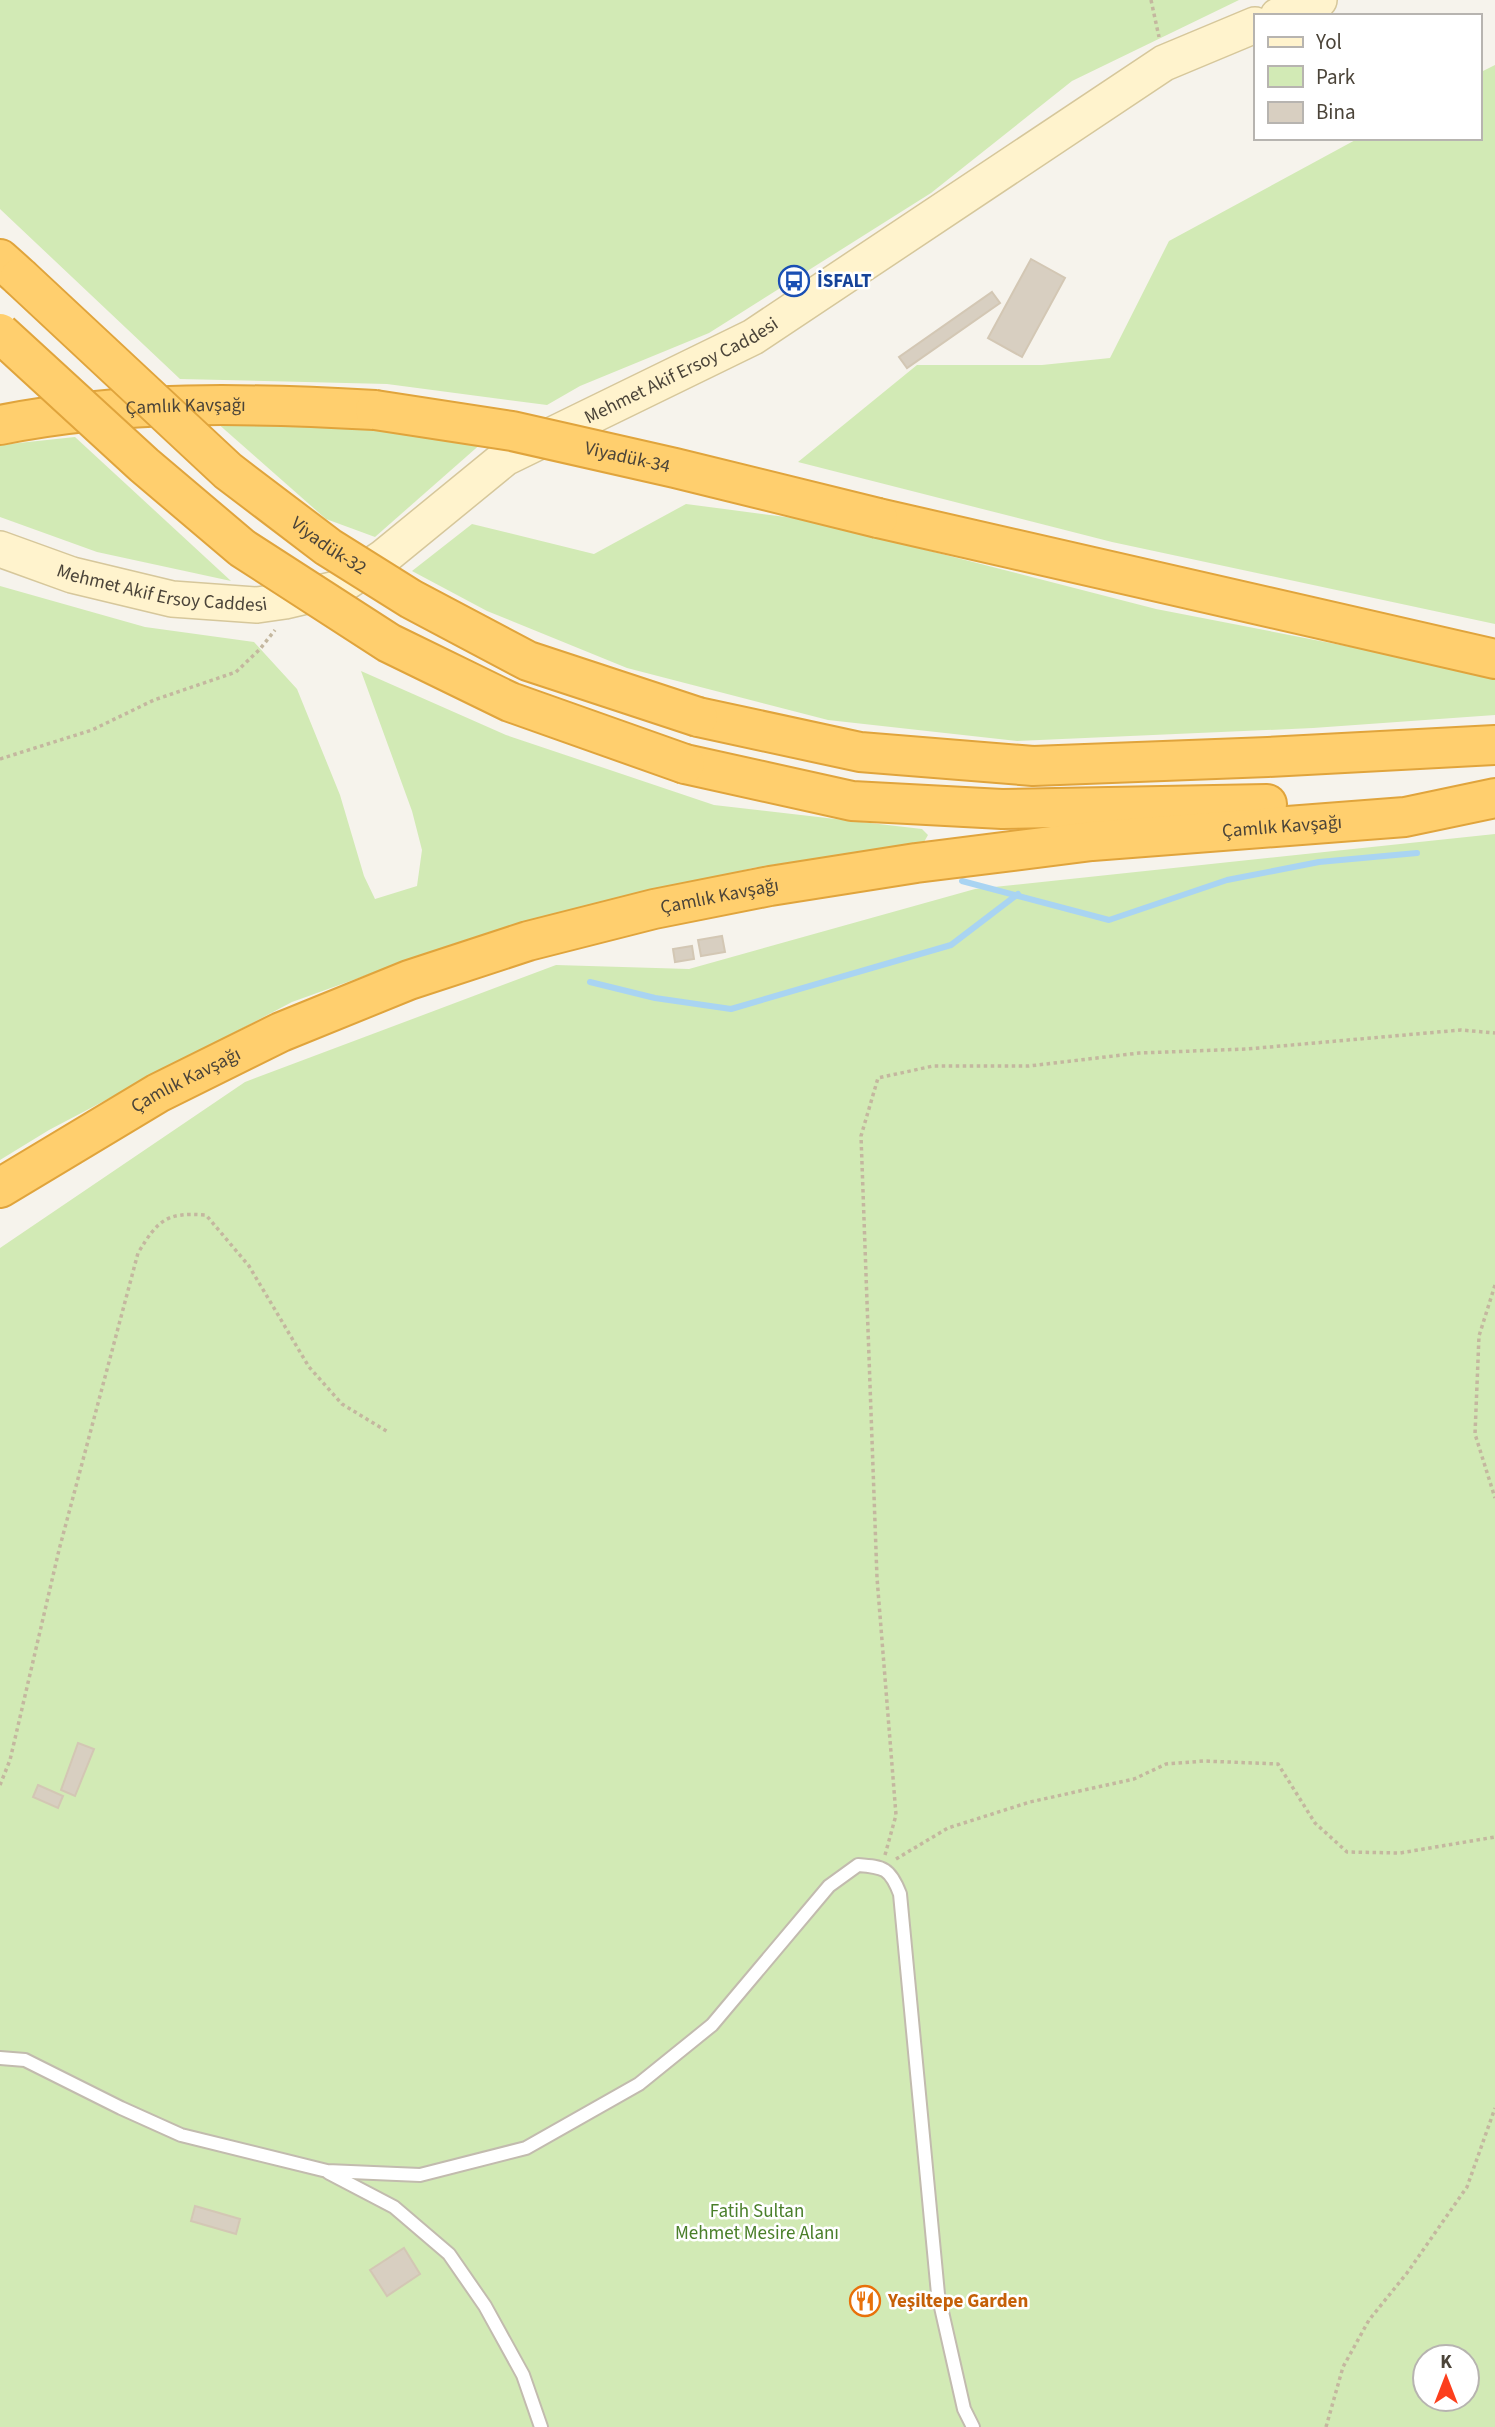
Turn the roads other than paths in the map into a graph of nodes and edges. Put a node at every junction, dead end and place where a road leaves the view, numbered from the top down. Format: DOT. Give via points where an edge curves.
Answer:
graph roads {
  1 [pos="1319,0"];
  2 [pos="1283,14"];
  3 [pos="1254,25"];
  4 [pos="10,268"];
  5 [pos="0,333"];
  6 [pos="375,410"];
  7 [pos="0,425"];
  8 [pos="0,549"];
  9 [pos="1495,659"];
  10 [pos="1495,745"];
  11 [pos="1495,798"];
  12 [pos="0,1188"];
  13 [pos="0,2058"];
  14 [pos="327,2171"];
  15 [pos="541,2427"];
  16 [pos="973,2427"];
  1 -- 2 [label="main road"];
  3 -- 8 [label="main road, Mehmet Akif Ersoy Caddesi" via="1164,63 753,337 505,458 384,557 336,589 257,605 172,599 72,575"];
  4 -- 10 [label="highway, Viyadük-32, bridge" via="228,471 327,547 411,599 528,661 698,718 860,752 1033,766"];
  5 -- 11 [label="highway, Çamlık Kavşağı, bridge" via="242,548 390,643 510,702 685,764 852,801 1002,809"];
  6 -- 7 [label="highway, Çamlık Kavşağı" via="270,404 134,406"];
  6 -- 9 [label="highway, Viyadük-34, bridge" via="512,431"];
  11 -- 12 [label="highway, Çamlık Kavşağı" via="1405,817 1092,841 916,863 680,904 528,941 409,981 281,1032 158,1093"];
  13 -- 14 [label="lane" via="25,2060 181,2135"];
  14 -- 15 [label="lane" via="394,2207 449,2254 485,2306 523,2375"];
  14 -- 16 [label="lane" via="420,2175 526,2148 639,2084 712,2025 829,1886 858,1865 882,1867 894,1878 900,1894 938,2294 964,2409"];
}
